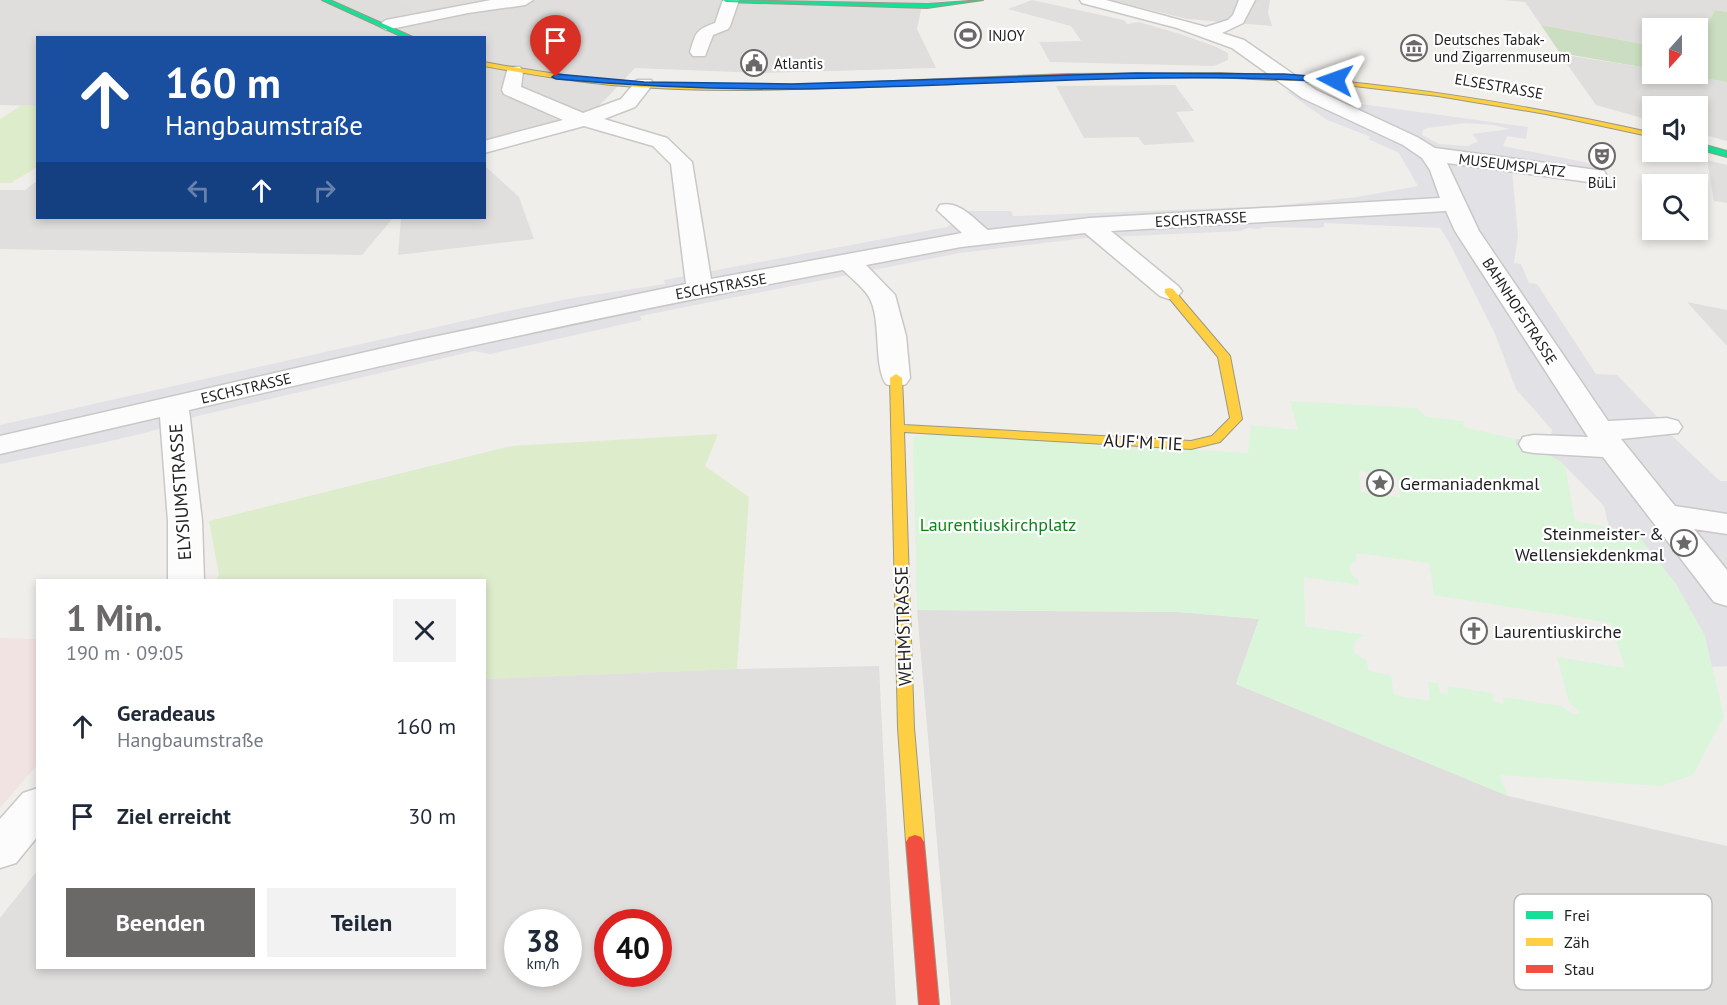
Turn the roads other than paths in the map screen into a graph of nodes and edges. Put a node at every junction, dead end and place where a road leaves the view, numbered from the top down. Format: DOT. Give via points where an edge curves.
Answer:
graph roads {
  1 [pos="325,0"];
  2 [pos="525,0"];
  3 [pos="726,0"];
  4 [pos="730,0"];
  5 [pos="980,0"];
  6 [pos="1088,0"];
  7 [pos="1247,0"];
  8 [pos="386,25"];
  9 [pos="1208,32"];
  10 [pos="407,36"];
  11 [pos="699,52"];
  12 [pos="486,64"];
  13 [pos="514,71"];
  14 [pos="1284,76"];
  15 [pos="644,84"];
  16 [pos="584,120"];
  17 [pos="1642,133"];
  18 [pos="486,146"];
  19 [pos="1708,149"];
  20 [pos="1429,154"];
  21 [pos="1727,154"];
  22 [pos="1596,176"];
  23 [pos="1450,196"];
  24 [pos="948,210"];
  25 [pos="1090,225"];
  26 [pos="982,237"];
  27 [pos="849,262"];
  28 [pos="700,290"];
  29 [pos="1168,291"];
  30 [pos="897,378"];
  31 [pos="174,404"];
  32 [pos="1667,427"];
  33 [pos="898,428"];
  34 [pos="1606,439"];
  35 [pos="1534,444"];
  36 [pos="0,446"];
  37 [pos="1664,514"];
  38 [pos="1727,524"];
  39 [pos="186,579"];
  40 [pos="1727,594"];
  41 [pos="36,807"];
  42 [pos="0,850"];
  43 [pos="929,1005"];
  1 -- 8 [label="street"];
  2 -- 8 [label="street"];
  3 -- 4 [label="street"];
  4 -- 5 [label="street" via="927,6"];
  4 -- 11 [label="street" via="722,26 705,32"];
  6 -- 9 [label="street, MUSEUMSPLATZ"];
  7 -- 9 [label="street" via="1242,18"];
  8 -- 10 [label="street"];
  9 -- 14 [label="street, MUSEUMSPLATZ" via="1238,44"];
  12 -- 13 [label="street, ELSESTRASSE"];
  13 -- 15 [label="street, ELSESTRASSE"];
  13 -- 16 [label="street" via="511,90"];
  14 -- 15 [label="street, ELSESTRASSE" via="1113,75 853,86"];
  14 -- 17 [label="street, ELSESTRASSE" via="1468,96"];
  14 -- 20 [label="street, MUSEUMSPLATZ" via="1309,94 1410,141"];
  15 -- 16 [label="street" via="628,103"];
  16 -- 18 [label="street"];
  16 -- 28 [label="street" via="660,142 681,162"];
  19 -- 21 [label="street"];
  20 -- 22 [label="street, MUSEUMSPLATZ"];
  20 -- 23 [label="street, MUSEUMSPLATZ" via="1441,169"];
  23 -- 25 [label="street, ESCHSTRASSE" via="1143,216"];
  23 -- 34 [label="street, BAHNHOFSTRASSE" via="1467,231"];
  24 -- 26 [label="street"];
  25 -- 26 [label="street, ESCHSTRASSE"];
  25 -- 29 [label="street, AUF'M TIE"];
  26 -- 27 [label="street, ESCHSTRASSE"];
  27 -- 28 [label="street, ESCHSTRASSE"];
  27 -- 30 [label="street, WEHMSTRASSE" via="882,295"];
  28 -- 31 [label="street, ESCHSTRASSE" via="411,341"];
  29 -- 33 [label="street, AUF'M TIE" via="1224,356 1236,419 1216,439 1191,445"];
  30 -- 33 [label="street, WEHMSTRASSE"];
  31 -- 36 [label="street, ESCHSTRASSE"];
  31 -- 39 [label="street, ELYSIUMSTRASSE"];
  32 -- 34 [label="street"];
  33 -- 43 [label="street, WEHMSTRASSE" via="906,728"];
  34 -- 35 [label="street"];
  34 -- 37 [label="street, BAHNHOFSTRASSE"];
  37 -- 38 [label="street"];
  37 -- 40 [label="street, BAHNHOFSTRASSE"];
  41 -- 42 [label="street"];
}
